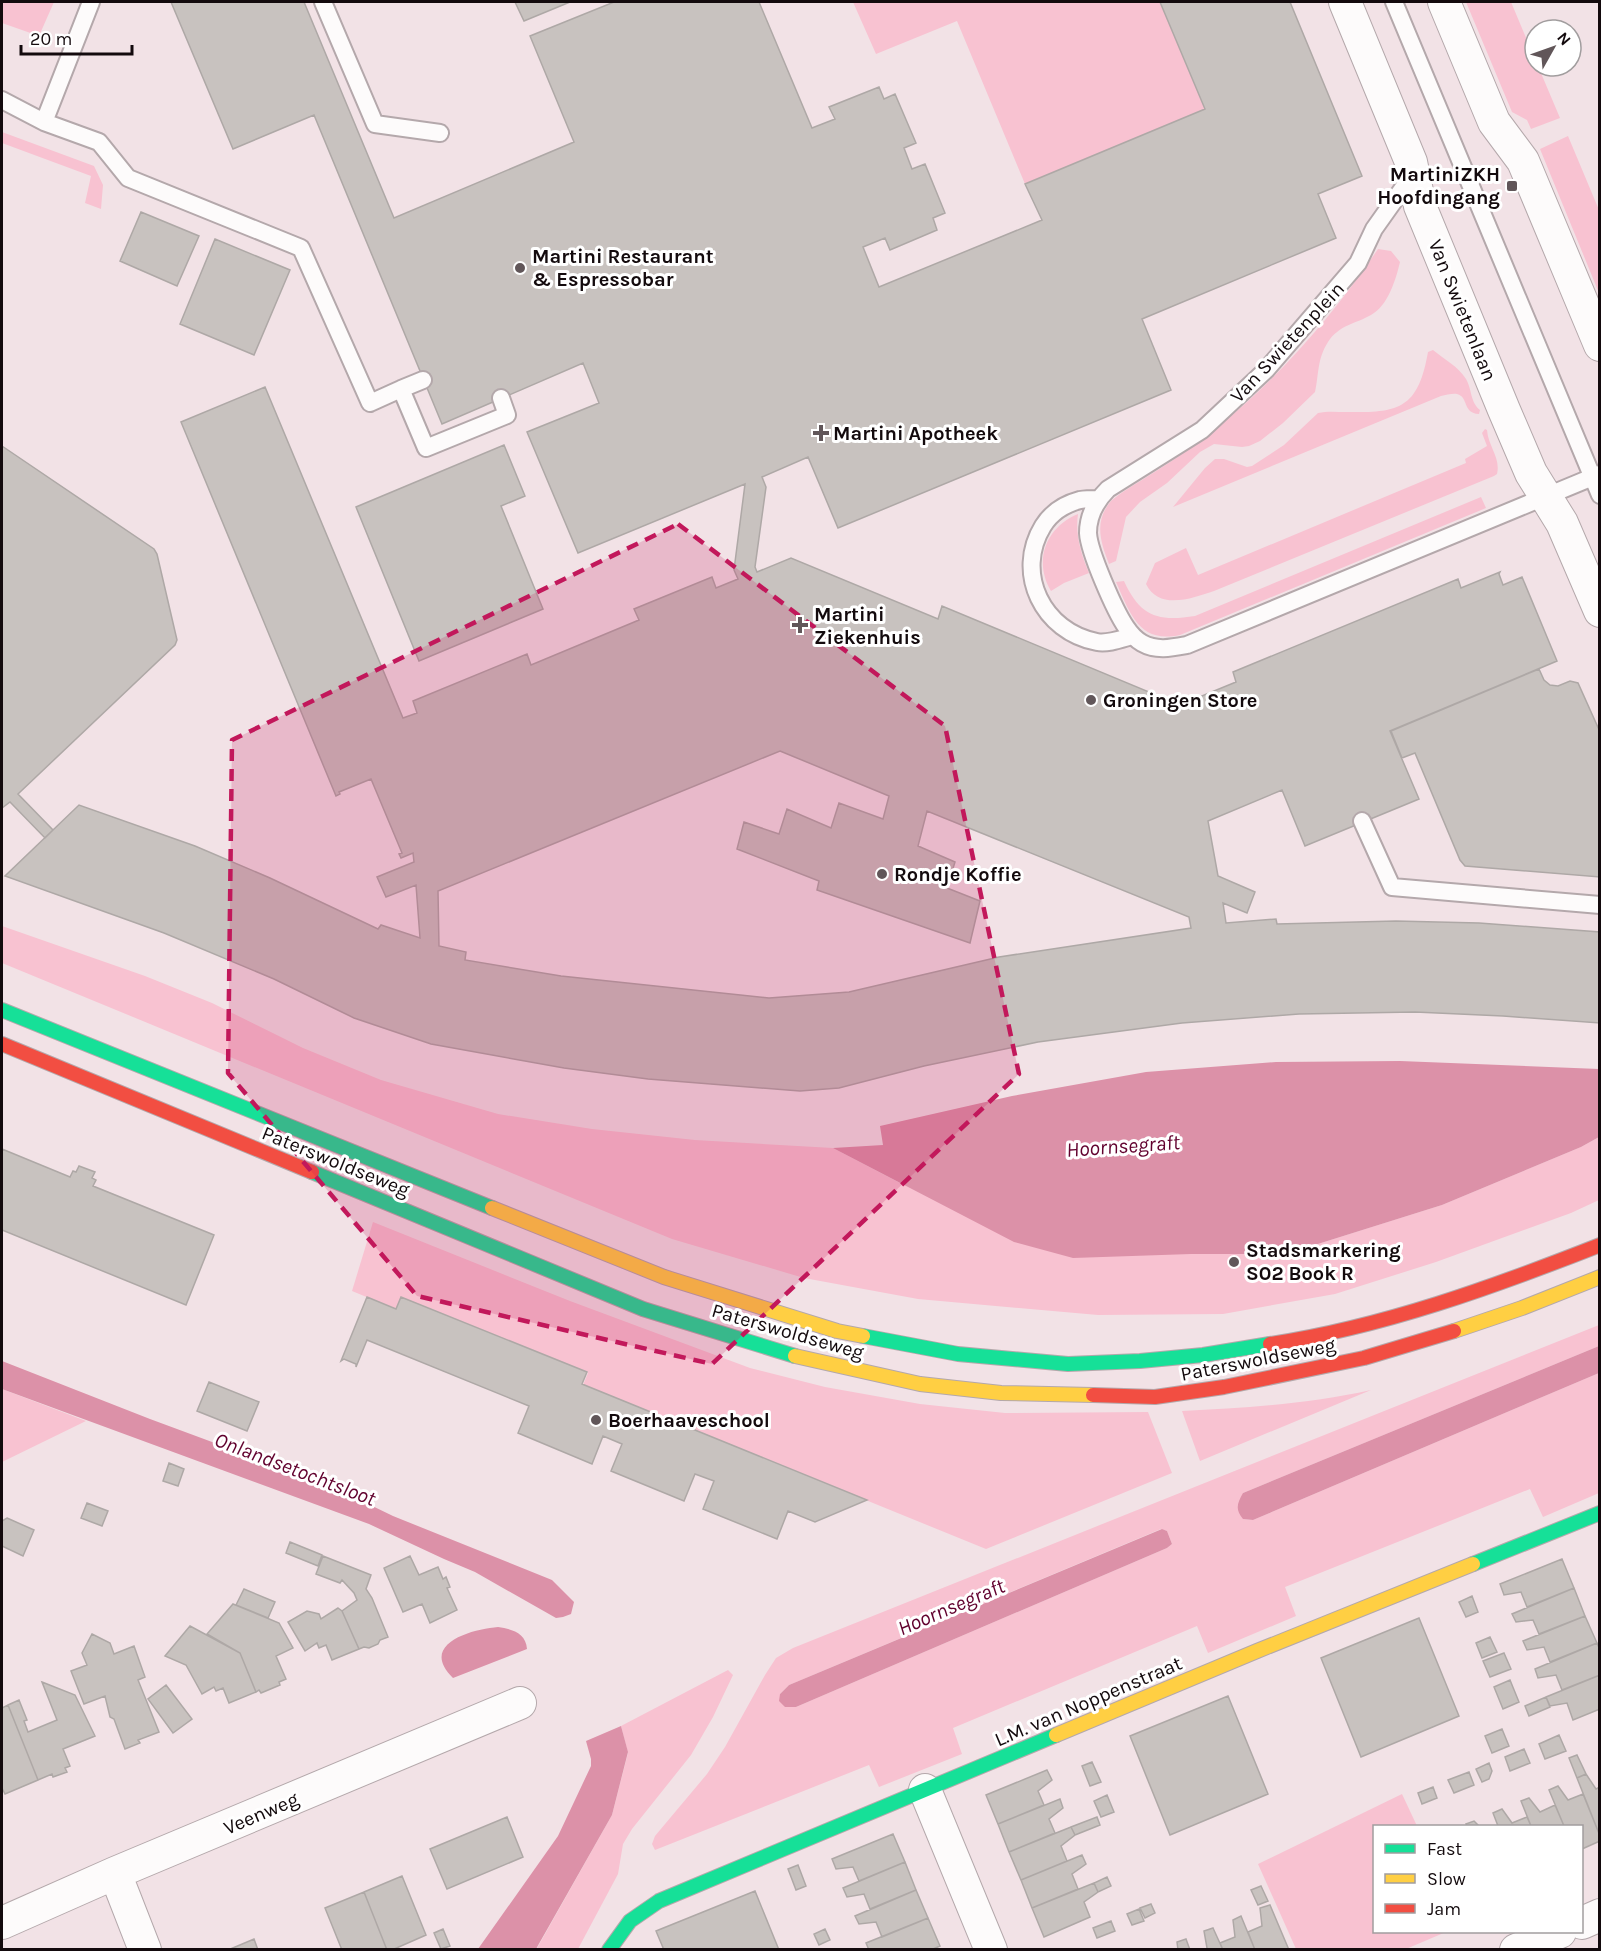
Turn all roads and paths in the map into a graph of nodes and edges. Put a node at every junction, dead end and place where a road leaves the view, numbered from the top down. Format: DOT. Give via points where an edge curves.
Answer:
graph roads {
  1 [pos="91,2"];
  2 [pos="322,2"];
  3 [pos="1345,2"];
  4 [pos="1394,2"];
  5 [pos="1444,2"];
  6 [pos="2,100"];
  7 [pos="44,122"];
  8 [pos="440,133"];
  9 [pos="1413,174"];
  10 [pos="1599,345"];
  11 [pos="423,380"];
  12 [pos="401,389"];
  13 [pos="501,398"];
  14 [pos="1596,476"];
  15 [pos="1545,495"];
  16 [pos="1599,495"];
  17 [pos="1098,499"];
  18 [pos="1599,611"];
  19 [pos="1132,636"];
  20 [pos="1362,822"];
  21 [pos="1599,905"];
  22 [pos="2,1010"];
  23 [pos="2,1044"];
  24 [pos="1599,1245"];
  25 [pos="1599,1277"];
  26 [pos="1597,1519"];
  27 [pos="520,1703"];
  28 [pos="925,1790"];
  29 [pos="115,1873"];
  30 [pos="1599,1915"];
  31 [pos="1583,1922"];
  32 [pos="2,1923"];
  33 [pos="1558,1933"];
  34 [pos="145,1950"];
  35 [pos="609,1950"];
  36 [pos="991,1950"];
  37 [pos="1516,1950"];
  1 -- 7 [label="lane"];
  2 -- 8 [label="lane" via="375,124"];
  3 -- 9 [label="street, Van Swietenlaan"];
  4 -- 14 [label="lane"];
  5 -- 10 [label="street" via="1494,122 1522,162"];
  6 -- 7 [label="lane"];
  7 -- 12 [label="lane" via="99,142 128,178 301,248 370,403"];
  9 -- 15 [label="street, Van Swietenlaan" via="1420,206 1531,473"];
  9 -- 17 [label="lane, Van Swietenplein" via="1374,230 1358,263 1266,370 1202,430"];
  11 -- 12 [label="lane"];
  12 -- 13 [label="lane" via="426,448 507,415"];
  14 -- 15 [label="lane"];
  14 -- 16 [label="lane"];
  15 -- 18 [label="street, Van Swietenlaan" via="1562,523"];
  15 -- 19 [label="lane" via="1187,645 1156,648"];
  17 -- 19 [label="lane" via="1090,519 1090,543"];
  17 -- 19 [label="lane, Van Swietenplein" via="1080,500 1049,517 1034,544 1033,586 1049,615 1072,633 1098,643"];
  20 -- 21 [label="lane" via="1392,887"];
  22 -- 24 [label="main road, Paterswoldseweg" via="664,1277 837,1331 958,1354 1068,1364 1203,1355 1279,1343 1437,1304"];
  23 -- 25 [label="main road, Paterswoldseweg" via="643,1309 810,1361 920,1384 1001,1393 1155,1398 1364,1358 1522,1308"];
  26 -- 28 [label="main road, L.M. van Noppenstraat" via="1268,1647"];
  27 -- 29 [label="street, Veenweg"];
  28 -- 35 [label="main road, L.M. van Noppenstraat" via="659,1902 635,1915"];
  28 -- 36 [label="street"];
  29 -- 32 [label="street, Veenweg"];
  29 -- 34 [label="street"];
  30 -- 31 [label="street"];
  33 -- 37 [label="street"];
}
